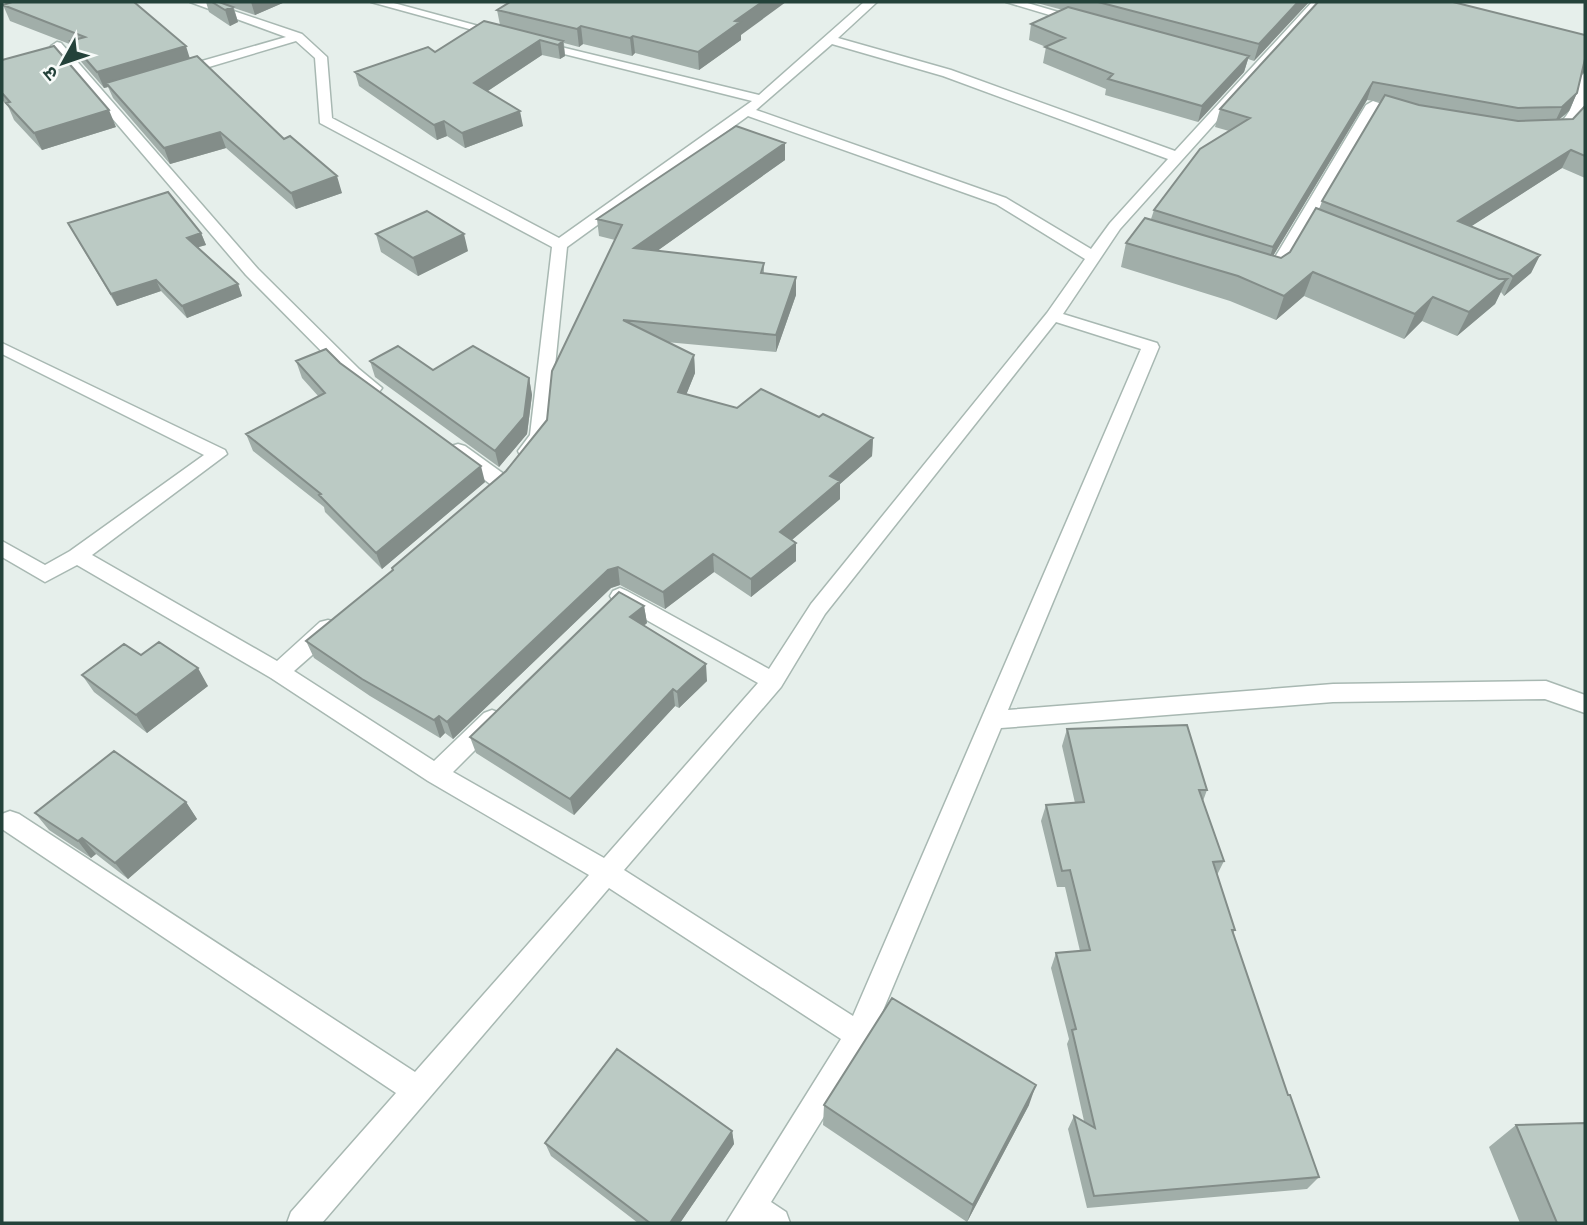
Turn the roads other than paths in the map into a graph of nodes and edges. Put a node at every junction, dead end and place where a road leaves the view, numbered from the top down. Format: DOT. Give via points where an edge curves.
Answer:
graph roads {
  1 [pos="196,2"];
  2 [pos="377,2"];
  3 [pos="871,2"];
  4 [pos="1012,2"];
  5 [pos="1318,2"];
  6 [pos="1092,24"];
  7 [pos="299,37"];
  8 [pos="829,39"];
  9 [pos="57,46"];
  10 [pos="166,76"];
  11 [pos="1585,77"];
  12 [pos="762,100"];
  13 [pos="746,111"];
  14 [pos="1425,118"];
  15 [pos="1535,131"];
  16 [pos="1177,157"];
  17 [pos="560,245"];
  18 [pos="1093,257"];
  19 [pos="1245,267"];
  20 [pos="1053,316"];
  21 [pos="2,348"];
  22 [pos="385,396"];
  23 [pos="448,443"];
  24 [pos="2,548"];
  25 [pos="77,556"];
  26 [pos="599,613"];
  27 [pos="345,614"];
  28 [pos="279,672"];
  29 [pos="773,681"];
  30 [pos="1585,704"];
  31 [pos="503,708"];
  32 [pos="992,720"];
  33 [pos="436,774"];
  34 [pos="10,821"];
  35 [pos="607,873"];
  36 [pos="859,1035"];
  37 [pos="417,1090"];
  38 [pos="756,1217"];
  39 [pos="302,1223"];
  1 -- 7 [label="street"];
  2 -- 12 [label="street"];
  3 -- 8 [label="street"];
  4 -- 6 [label="street"];
  5 -- 16 [label="street" via="1250,67"];
  7 -- 10 [label="street"];
  7 -- 17 [label="street" via="321,57 326,120"];
  8 -- 12 [label="street"];
  8 -- 16 [label="street" via="947,73"];
  9 -- 22 [label="street" via="106,94 252,272 353,373"];
  11 -- 15 [label="street" via="1577,113 1559,131"];
  12 -- 13 [label="street"];
  13 -- 17 [label="street"];
  13 -- 18 [label="street" via="1001,201"];
  14 -- 19 [label="street" via="1373,105 1310,226 1272,275"];
  16 -- 18 [label="street"];
  17 -- 23 [label="street" via="539,436 496,487"];
  18 -- 20 [label="street"];
  20 -- 29 [label="street" via="818,610"];
  20 -- 32 [label="street" via="1151,347"];
  21 -- 25 [label="street" via="218,454"];
  24 -- 25 [label="street" via="45,575"];
  25 -- 28 [label="street"];
  26 -- 29 [label="street" via="618,595"];
  27 -- 28 [label="street"];
  28 -- 33 [label="street"];
  29 -- 35 [label="street"];
  30 -- 32 [label="street" via="1546,690 1333,693"];
  31 -- 33 [label="street"];
  32 -- 36 [label="street"];
  33 -- 35 [label="street"];
  34 -- 37 [label="street"];
  35 -- 36 [label="street"];
  35 -- 37 [label="street"];
  36 -- 38 [label="street"];
  37 -- 39 [label="street"];
}
